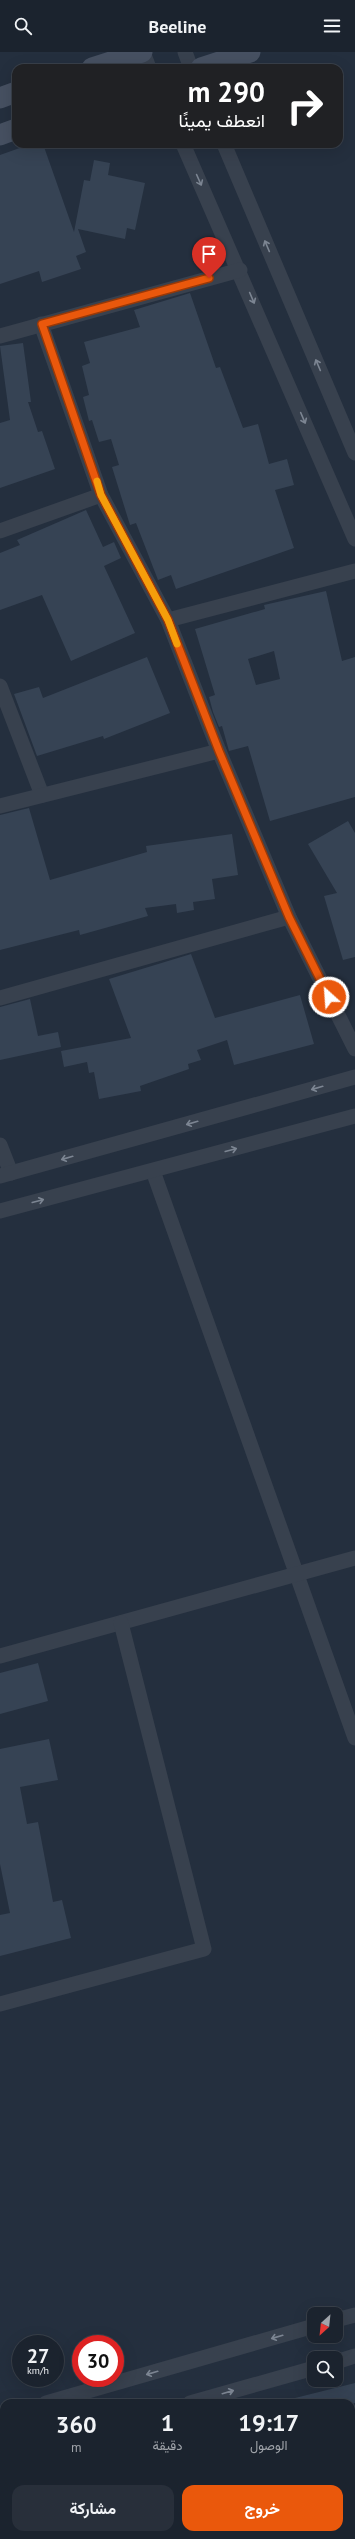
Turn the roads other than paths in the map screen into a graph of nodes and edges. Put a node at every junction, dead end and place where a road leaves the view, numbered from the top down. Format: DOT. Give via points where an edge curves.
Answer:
graph roads {
  1 [pos="142,52"];
  2 [pos="185,52"];
  3 [pos="250,52"];
  4 [pos="104,64"];
  5 [pos="147,64"];
  6 [pos="190,64"];
  7 [pos="213,64"];
  8 [pos="12,94"];
  9 [pos="0,98"];
  10 [pos="12,130"];
  11 [pos="0,135"];
  12 [pos="185,148"];
  13 [pos="226,148"];
  14 [pos="240,270"];
  15 [pos="42,324"];
  16 [pos="0,336"];
  17 [pos="353,444"];
  18 [pos="101,495"];
  19 [pos="0,531"];
  20 [pos="355,539"];
  21 [pos="355,571"];
  22 [pos="168,620"];
  23 [pos="0,686"];
  24 [pos="219,751"];
  25 [pos="42,795"];
  26 [pos="0,806"];
  27 [pos="289,917"];
  28 [pos="0,998"];
  29 [pos="355,1049"];
  30 [pos="355,1077"];
  31 [pos="355,1116"];
  32 [pos="0,1145"];
  33 [pos="152,1170"];
  34 [pos="6,1175"];
  35 [pos="0,1211"];
  36 [pos="355,1558"];
  37 [pos="297,1574"];
  38 [pos="121,1623"];
  39 [pos="0,1656"];
  40 [pos="355,1738"];
  41 [pos="0,2004"];
  42 [pos="355,2315"];
  43 [pos="343,2318"];
  44 [pos="307,2328"];
  45 [pos="355,2356"];
  46 [pos="343,2360"];
  47 [pos="307,2370"];
  48 [pos="60,2399"];
  49 [pos="204,2399"];
  1 -- 4 [label="main road"];
  1 -- 5 [label="street"];
  2 -- 6 [label="street"];
  3 -- 7 [label="main road"];
  8 -- 9 [label="main road"];
  10 -- 11 [label="main road"];
  12 -- 14 [label="street, one-way"];
  17 -- 13 [label="street, one-way"];
  14 -- 15 [label="street"];
  14 -- 20 [label="street, one-way"];
  15 -- 16 [label="street"];
  15 -- 18 [label="street"];
  18 -- 19 [label="street"];
  18 -- 22 [label="street"];
  21 -- 22 [label="street"];
  22 -- 24 [label="street"];
  23 -- 25 [label="street"];
  24 -- 25 [label="street"];
  24 -- 27 [label="street"];
  25 -- 26 [label="street"];
  27 -- 28 [label="street"];
  27 -- 29 [label="street"];
  30 -- 34 [label="street, one-way"];
  33 -- 31 [label="street, one-way"];
  32 -- 34 [label="street"];
  35 -- 33 [label="street, one-way"];
  33 -- 37 [label="street"];
  36 -- 37 [label="street"];
  37 -- 38 [label="street"];
  37 -- 40 [label="street"];
  38 -- 39 [label="street"];
  38 -- 41 [label="street" via="204,1949"];
  42 -- 43 [label="street"];
  44 -- 48 [label="street, one-way"];
  45 -- 46 [label="street"];
  49 -- 47 [label="street, one-way"];
}
